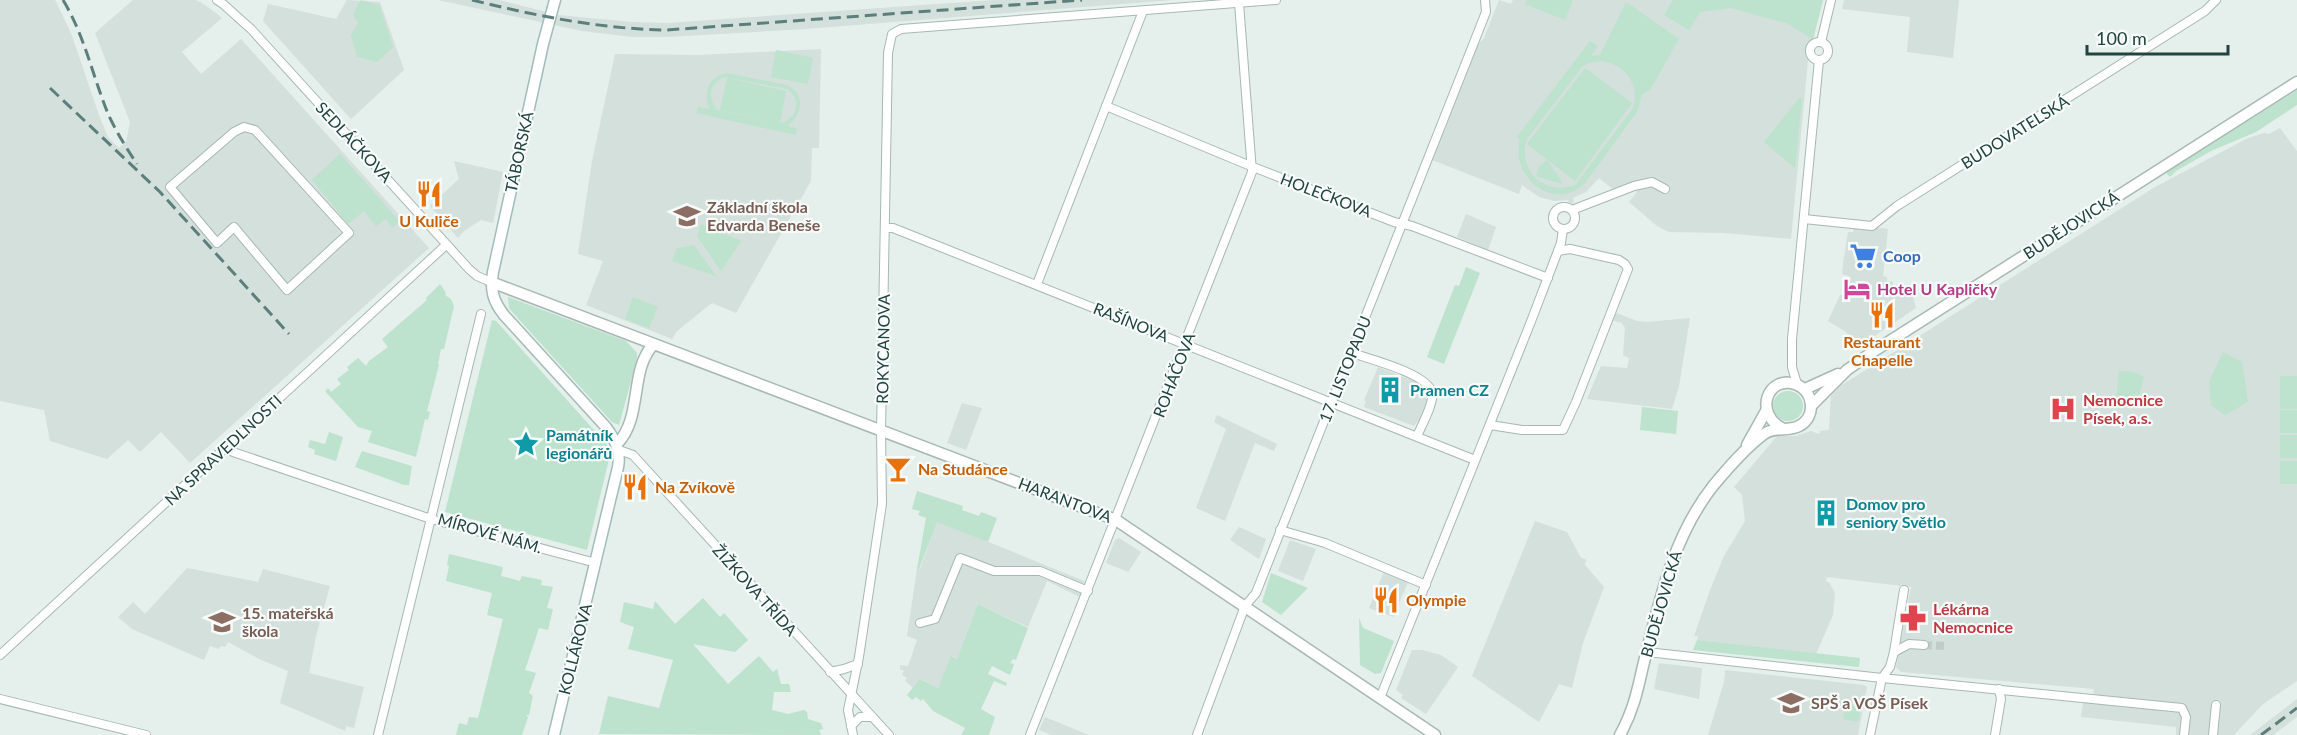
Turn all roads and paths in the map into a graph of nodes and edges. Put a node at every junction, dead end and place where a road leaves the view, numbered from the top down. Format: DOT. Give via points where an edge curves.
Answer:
graph roads {
  1 [pos="216,0"];
  2 [pos="549,0"];
  3 [pos="555,0"];
  4 [pos="1276,0"];
  5 [pos="1485,0"];
  6 [pos="1831,0"];
  7 [pos="2216,0"];
  8 [pos="1239,3"];
  9 [pos="1143,11"];
  10 [pos="548,23"];
  11 [pos="2297,82"];
  12 [pos="1106,106"];
  13 [pos="1253,167"];
  14 [pos="1665,189"];
  15 [pos="1572,210"];
  16 [pos="1804,219"];
  17 [pos="1402,224"];
  18 [pos="885,228"];
  19 [pos="1563,229"];
  20 [pos="349,233"];
  21 [pos="446,245"];
  22 [pos="1558,251"];
  23 [pos="1548,278"];
  24 [pos="491,282"];
  25 [pos="1037,284"];
  26 [pos="481,315"];
  27 [pos="653,345"];
  28 [pos="1186,345"];
  29 [pos="1352,353"];
  30 [pos="1792,353"];
  31 [pos="1847,370"];
  32 [pos="1782,383"];
  33 [pos="1801,387"];
  34 [pos="1332,402"];
  35 [pos="1812,405"];
  36 [pos="1766,411"];
  37 [pos="1490,425"];
  38 [pos="1782,428"];
  39 [pos="881,431"];
  40 [pos="1417,436"];
  41 [pos="226,445"];
  42 [pos="618,447"];
  43 [pos="1742,454"];
  44 [pos="1475,460"];
  45 [pos="431,519"];
  46 [pos="1116,520"];
  47 [pos="1280,530"];
  48 [pos="596,563"];
  49 [pos="1426,585"];
  50 [pos="1904,590"];
  51 [pos="1088,591"];
  52 [pos="1245,606"];
  53 [pos="920,623"];
  54 [pos="1924,645"];
  55 [pos="1647,651"];
  56 [pos="1894,652"];
  57 [pos="0,655"];
  58 [pos="858,663"];
  59 [pos="830,672"];
  60 [pos="1882,678"];
  61 [pos="1999,689"];
  62 [pos="852,696"];
  63 [pos="1380,698"];
  64 [pos="0,699"];
  65 [pos="2216,705"];
  66 [pos="873,717"];
  67 [pos="852,731"];
  68 [pos="146,735"];
  69 [pos="378,735"];
  70 [pos="554,735"];
  71 [pos="889,735"];
  72 [pos="1030,735"];
  73 [pos="1197,735"];
  74 [pos="1435,735"];
  75 [pos="1620,735"];
  76 [pos="1870,735"];
  77 [pos="1995,735"];
  78 [pos="2184,735"];
  79 [pos="2214,735"];
  1 -- 21 [label="street, SEDLÁČKOVA" via="251,29"];
  2 -- 10 [label="street, TÁBORSKÁ"];
  3 -- 10 [label="street, TÁBORSKÁ"];
  4 -- 8 [label="street"];
  5 -- 17 [label="street, 17. LISTOPADU" via="1486,12"];
  6 -- 16 [label="street" via="1821,42 1828,51 1819,60"];
  7 -- 16 [label="street, BUDOVATELSKÁ" via="2205,11 1897,206 1872,226"];
  8 -- 9 [label="street"];
  8 -- 13 [label="street, ROHÁČOVA"];
  9 -- 12 [label="street"];
  9 -- 18 [label="street, ROKYCANOVA" via="901,29 892,34 888,53"];
  10 -- 24 [label="street, TÁBORSKÁ"];
  11 -- 31 [label="street, BUDĚJOVICKÁ"];
  12 -- 13 [label="street, HOLEČKOVA"];
  12 -- 25 [label="street"];
  13 -- 17 [label="street, HOLEČKOVA"];
  13 -- 28 [label="street, ROHÁČOVA"];
  14 -- 15 [label="street" via="1652,182 1634,186"];
  15 -- 19 [label="street" via="1574,221"];
  15 -- 19 [label="street" via="1563,207 1554,213 1554,223"];
  16 -- 30 [label="street"];
  17 -- 23 [label="street, HOLEČKOVA"];
  17 -- 29 [label="street, 17. LISTOPADU"];
  18 -- 25 [label="street, RAŠÍNOVA" via="894,228"];
  18 -- 39 [label="street, ROKYCANOVA"];
  19 -- 22 [label="street"];
  20 -- 20 [label="street" via="255,130 244,127 170,187 217,243 234,227 287,290"];
  21 -- 24 [label="street, SEDLÁČKOVA" via="473,273"];
  21 -- 41 [label="street, NA SPRAVEDLNOSTI"];
  22 -- 23 [label="street"];
  22 -- 37 [label="street" via="1570,249 1611,258 1628,269 1563,430"];
  23 -- 37 [label="street"];
  24 -- 27 [label="street"];
  24 -- 42 [label="street" via="500,309 605,426"];
  25 -- 28 [label="street, RAŠÍNOVA"];
  26 -- 45 [label="street, MÍROVÉ NÁM."];
  27 -- 39 [label="street, HARANTOVA"];
  27 -- 42 [label="street" via="645,358 627,429"];
  28 -- 34 [label="street, RAŠÍNOVA"];
  28 -- 46 [label="street, ROHÁČOVA"];
  29 -- 34 [label="street, 17. LISTOPADU"];
  29 -- 40 [label="street" via="1411,374 1427,385 1432,400"];
  30 -- 32 [label="street"];
  30 -- 33 [label="street" via="1794,375"];
  31 -- 33 [label="street, BUDĚJOVICKÁ"];
  31 -- 35 [label="street, BUDĚJOVICKÁ"];
  32 -- 33 [label="street, BUDĚJOVICKÁ"];
  32 -- 36 [label="street, BUDĚJOVICKÁ" via="1767,396"];
  33 -- 35 [label="street"];
  34 -- 40 [label="street, RAŠÍNOVA"];
  34 -- 47 [label="street, 17. LISTOPADU"];
  35 -- 38 [label="street, BUDĚJOVICKÁ" via="1806,421 1791,429"];
  36 -- 38 [label="street"];
  36 -- 43 [label="street, BUDĚJOVICKÁ"];
  37 -- 44 [label="street"];
  38 -- 43 [label="street, BUDĚJOVICKÁ" via="1764,434"];
  39 -- 46 [label="street, HARANTOVA"];
  39 -- 58 [label="street, ROKYCANOVA" via="882,504"];
  40 -- 44 [label="street, RAŠÍNOVA"];
  41 -- 45 [label="street" via="233,452"];
  41 -- 57 [label="street, NA SPRAVEDLNOSTI"];
  42 -- 48 [label="street" via="618,467"];
  42 -- 59 [label="street, ŽIŽKOVA TŘÍDA" via="644,466"];
  43 -- 55 [label="street, BUDĚJOVICKÁ" via="1697,509 1678,543"];
  44 -- 49 [label="street"];
  45 -- 48 [label="street, MÍROVÉ NÁM."];
  45 -- 69 [label="street"];
  46 -- 51 [label="street, ROHÁČOVA"];
  46 -- 52 [label="street, HARANTOVA"];
  47 -- 49 [label="street" via="1325,543"];
  47 -- 52 [label="street, 17. LISTOPADU" via="1256,592"];
  48 -- 70 [label="street, KOLLÁROVA"];
  49 -- 63 [label="street"];
  50 -- 56 [label="street"];
  51 -- 53 [label="street" via="1040,571 994,571 960,558 935,619"];
  51 -- 72 [label="street, ROHÁČOVA"];
  52 -- 63 [label="street, HARANTOVA"];
  52 -- 73 [label="street, 17. LISTOPADU"];
  54 -- 56 [label="street" via="1910,644"];
  55 -- 60 [label="street"];
  55 -- 75 [label="street, BUDĚJOVICKÁ" via="1632,712"];
  56 -- 60 [label="street"];
  58 -- 59 [label="street"];
  58 -- 62 [label="street, ROKYCANOVA"];
  59 -- 62 [label="street, ŽIŽKOVA TŘÍDA"];
  60 -- 61 [label="street"];
  60 -- 76 [label="street"];
  61 -- 77 [label="street"];
  61 -- 78 [label="street" via="2182,708 2186,717"];
  62 -- 66 [label="street, ŽIŽKOVA TŘÍDA"];
  62 -- 67 [label="street, ROKYCANOVA" via="848,710"];
  63 -- 74 [label="street, HARANTOVA"];
  64 -- 68 [label="street"];
  65 -- 79 [label="street"];
  66 -- 67 [label="street" via="860,717"];
  66 -- 71 [label="street, ŽIŽKOVA TŘÍDA"];
}
